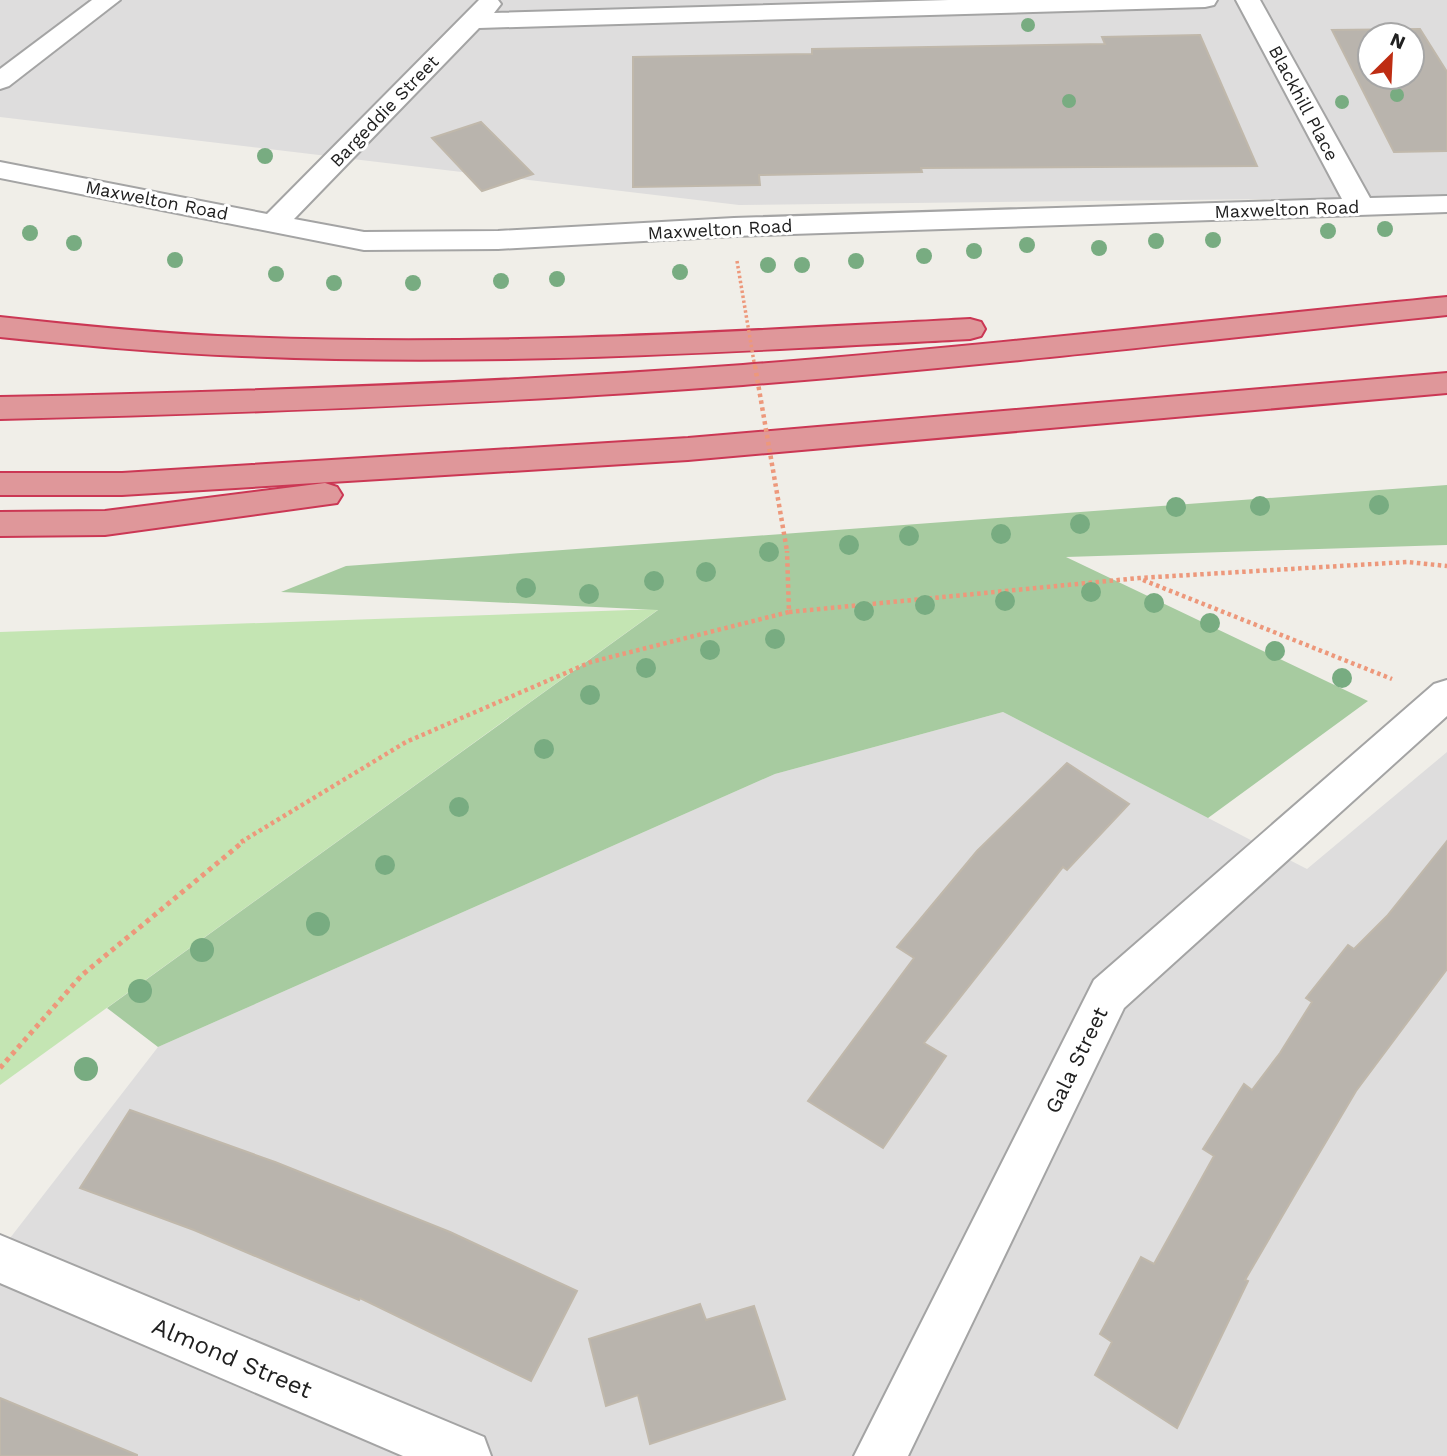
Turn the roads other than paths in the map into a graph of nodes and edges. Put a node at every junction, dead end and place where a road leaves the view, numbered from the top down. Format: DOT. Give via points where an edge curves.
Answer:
graph roads {
  1 [pos="108,0"];
  2 [pos="493,0"];
  3 [pos="1205,0"];
  4 [pos="1248,0"];
  5 [pos="472,21"];
  6 [pos="0,81"];
  7 [pos="0,170"];
  8 [pos="1447,204"];
  9 [pos="1360,206"];
  10 [pos="275,222"];
  11 [pos="1447,305"];
  12 [pos="0,327"];
  13 [pos="1447,383"];
  14 [pos="0,408"];
  15 [pos="688,449"];
  16 [pos="0,484"];
  17 [pos="0,524"];
  18 [pos="1444,696"];
  19 [pos="0,1259"];
  20 [pos="465,1456"];
  21 [pos="880,1456"];
  1 -- 6 [label="street"];
  2 -- 5 [label="street, Bargeddie Street"];
  3 -- 5 [label="street"];
  4 -- 9 [label="street, Blackhill Place"];
  5 -- 10 [label="street, Bargeddie Street"];
  7 -- 10 [label="street, Maxwelton Road"];
  8 -- 9 [label="street, Maxwelton Road"];
  9 -- 10 [label="street, Maxwelton Road" via="498,240 364,241"];
  11 -- 12 [label="highway" via="573,348 316,349"];
  11 -- 14 [label="highway" via="851,366 698,377 425,396"];
  13 -- 15 [label="highway"];
  15 -- 16 [label="highway" via="122,484"];
  15 -- 17 [label="highway" via="104,523"];
  18 -- 21 [label="street, Gala Street" via="1109,994"];
  19 -- 20 [label="street, Almond Street"];
}
